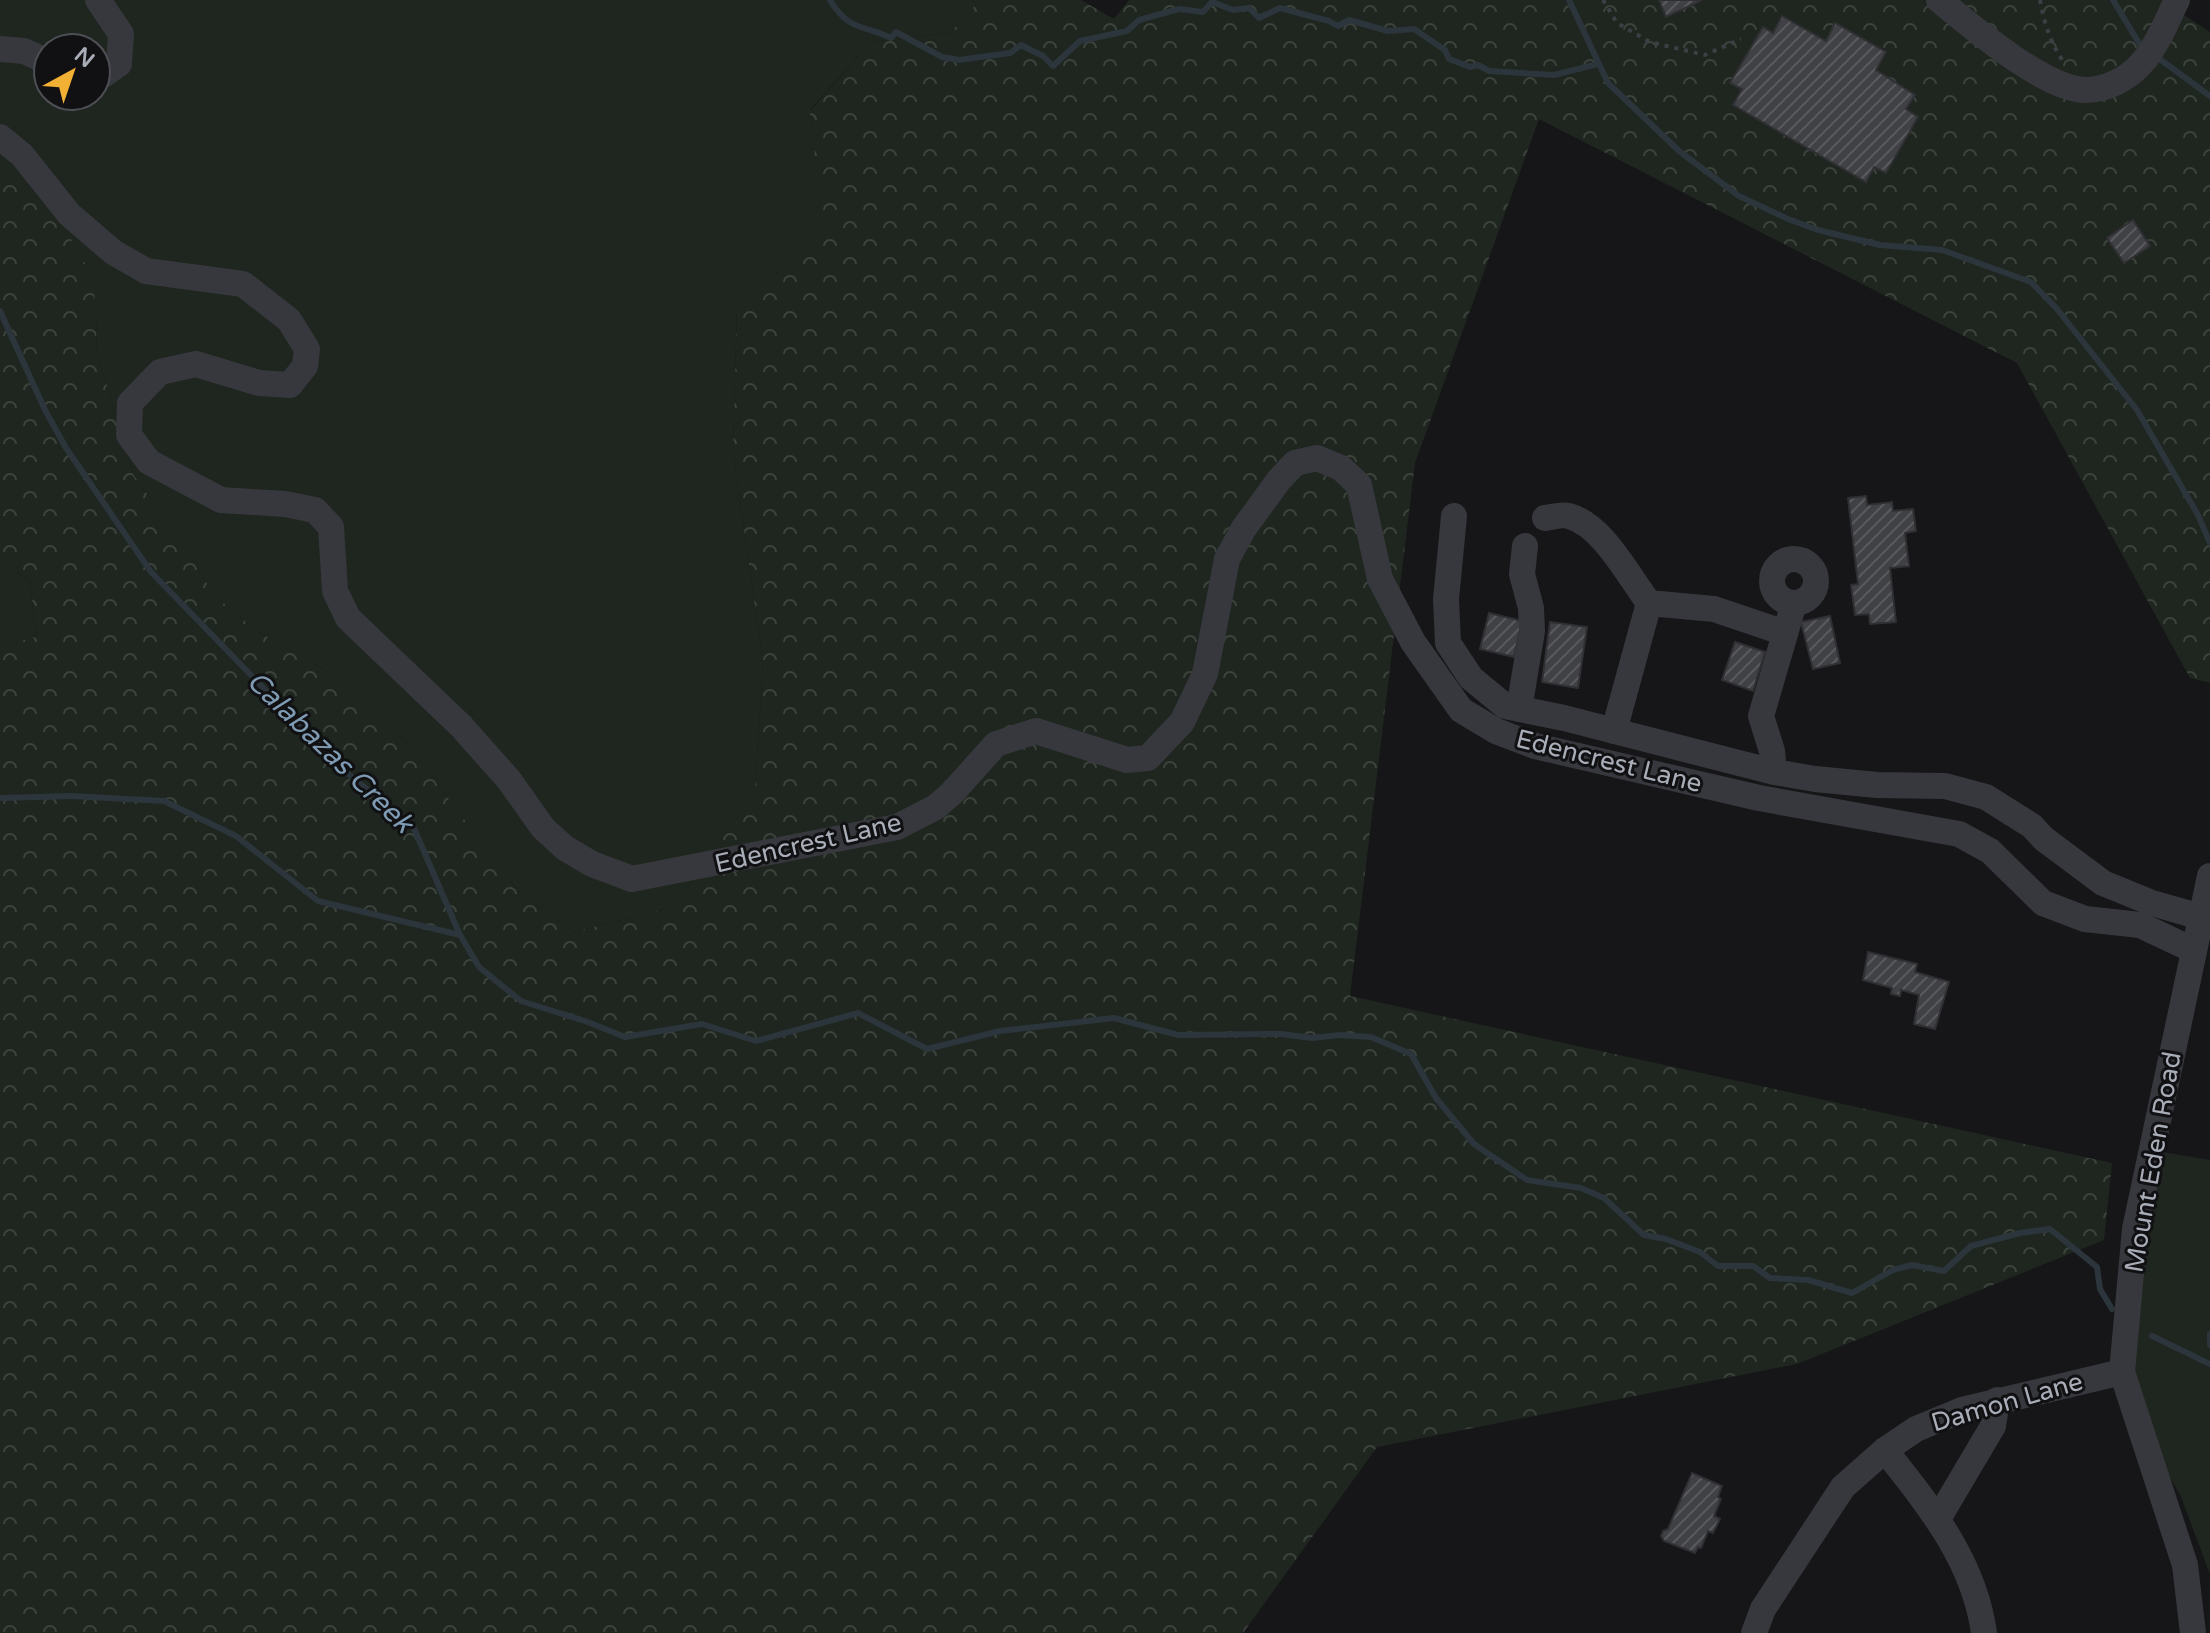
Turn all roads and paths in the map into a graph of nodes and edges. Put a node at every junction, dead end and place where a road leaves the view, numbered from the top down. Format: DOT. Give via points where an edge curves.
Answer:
graph roads {
  1 [pos="98,0"];
  2 [pos="1603,0"];
  3 [pos="1939,0"];
  4 [pos="2040,0"];
  5 [pos="2177,0"];
  6 [pos="1741,39"];
  7 [pos="0,49"];
  8 [pos="32,55"];
  9 [pos="112,69"];
  10 [pos="2083,90"];
  11 [pos="0,137"];
  12 [pos="1454,516"];
  13 [pos="1545,518"];
  14 [pos="1525,546"];
  15 [pos="1649,603"];
  16 [pos="1794,603"];
  17 [pos="1785,633"];
  18 [pos="1519,709"];
  19 [pos="1614,731"];
  20 [pos="1774,772"];
  21 [pos="2210,876"];
  22 [pos="2201,917"];
  23 [pos="2193,950"];
  24 [pos="2122,1372"];
  25 [pos="1997,1400"];
  26 [pos="1885,1450"];
  27 [pos="1938,1519"];
  28 [pos="1754,1633"];
  29 [pos="1984,1633"];
  30 [pos="2193,1633"];
  1 -- 9 [label="street" via="121,34 119,64"];
  2 -- 6 [label="path" via="1617,23 1650,42 1705,55"];
  3 -- 10 [label="street" via="1984,38 2048,78"];
  4 -- 10 [label="path" via="2054,47"];
  5 -- 10 [label="street" via="2141,64 2113,85"];
  7 -- 8 [label="street"];
  11 -- 23 [label="street, Edencrest Lane" via="22,155 69,214 113,252 146,271 243,284 289,320 307,349 305,366 290,385 259,383 196,364 160,372 130,403 129,435 149,462 221,500 315,510 331,527 335,591 348,618 461,726 543,828 592,864 632,879 897,827 936,807 996,744 1036,731 1127,760 1148,758 1182,722 1205,674 1227,559 1244,528 1295,463 1317,458 1341,468 1359,485 1380,579 1413,642 1461,710 1496,731 1535,746 1759,798 1959,834 1990,851 2043,903 2085,919 2140,925"];
  12 -- 18 [label="street" via="1446,599 1448,643 1471,678 1505,706"];
  13 -- 15 [label="street" via="1566,515 1583,521"];
  14 -- 18 [label="street" via="1522,574 1532,631"];
  15 -- 17 [label="street" via="1714,609"];
  15 -- 19 [label="street"];
  16 -- 17 [label="street"];
  17 -- 20 [label="street" via="1761,716"];
  18 -- 19 [label="street"];
  19 -- 20 [label="street"];
  20 -- 22 [label="street" via="1877,785 1945,786 1986,797 2103,883"];
  21 -- 22 [label="street, Mount Eden Road"];
  22 -- 23 [label="street, Mount Eden Road"];
  23 -- 24 [label="street, Mount Eden Road" via="2135,1229"];
  24 -- 25 [label="street, Damon Lane"];
  24 -- 30 [label="street, Mount Eden Road" via="2185,1565"];
  25 -- 26 [label="street, Damon Lane" via="1916,1429"];
  25 -- 27 [label="street" via="1993,1426"];
  26 -- 27 [label="street"];
  26 -- 28 [label="street, Damon Lane" via="1843,1487 1763,1609"];
  27 -- 29 [label="street" via="1972,1583"];
}
